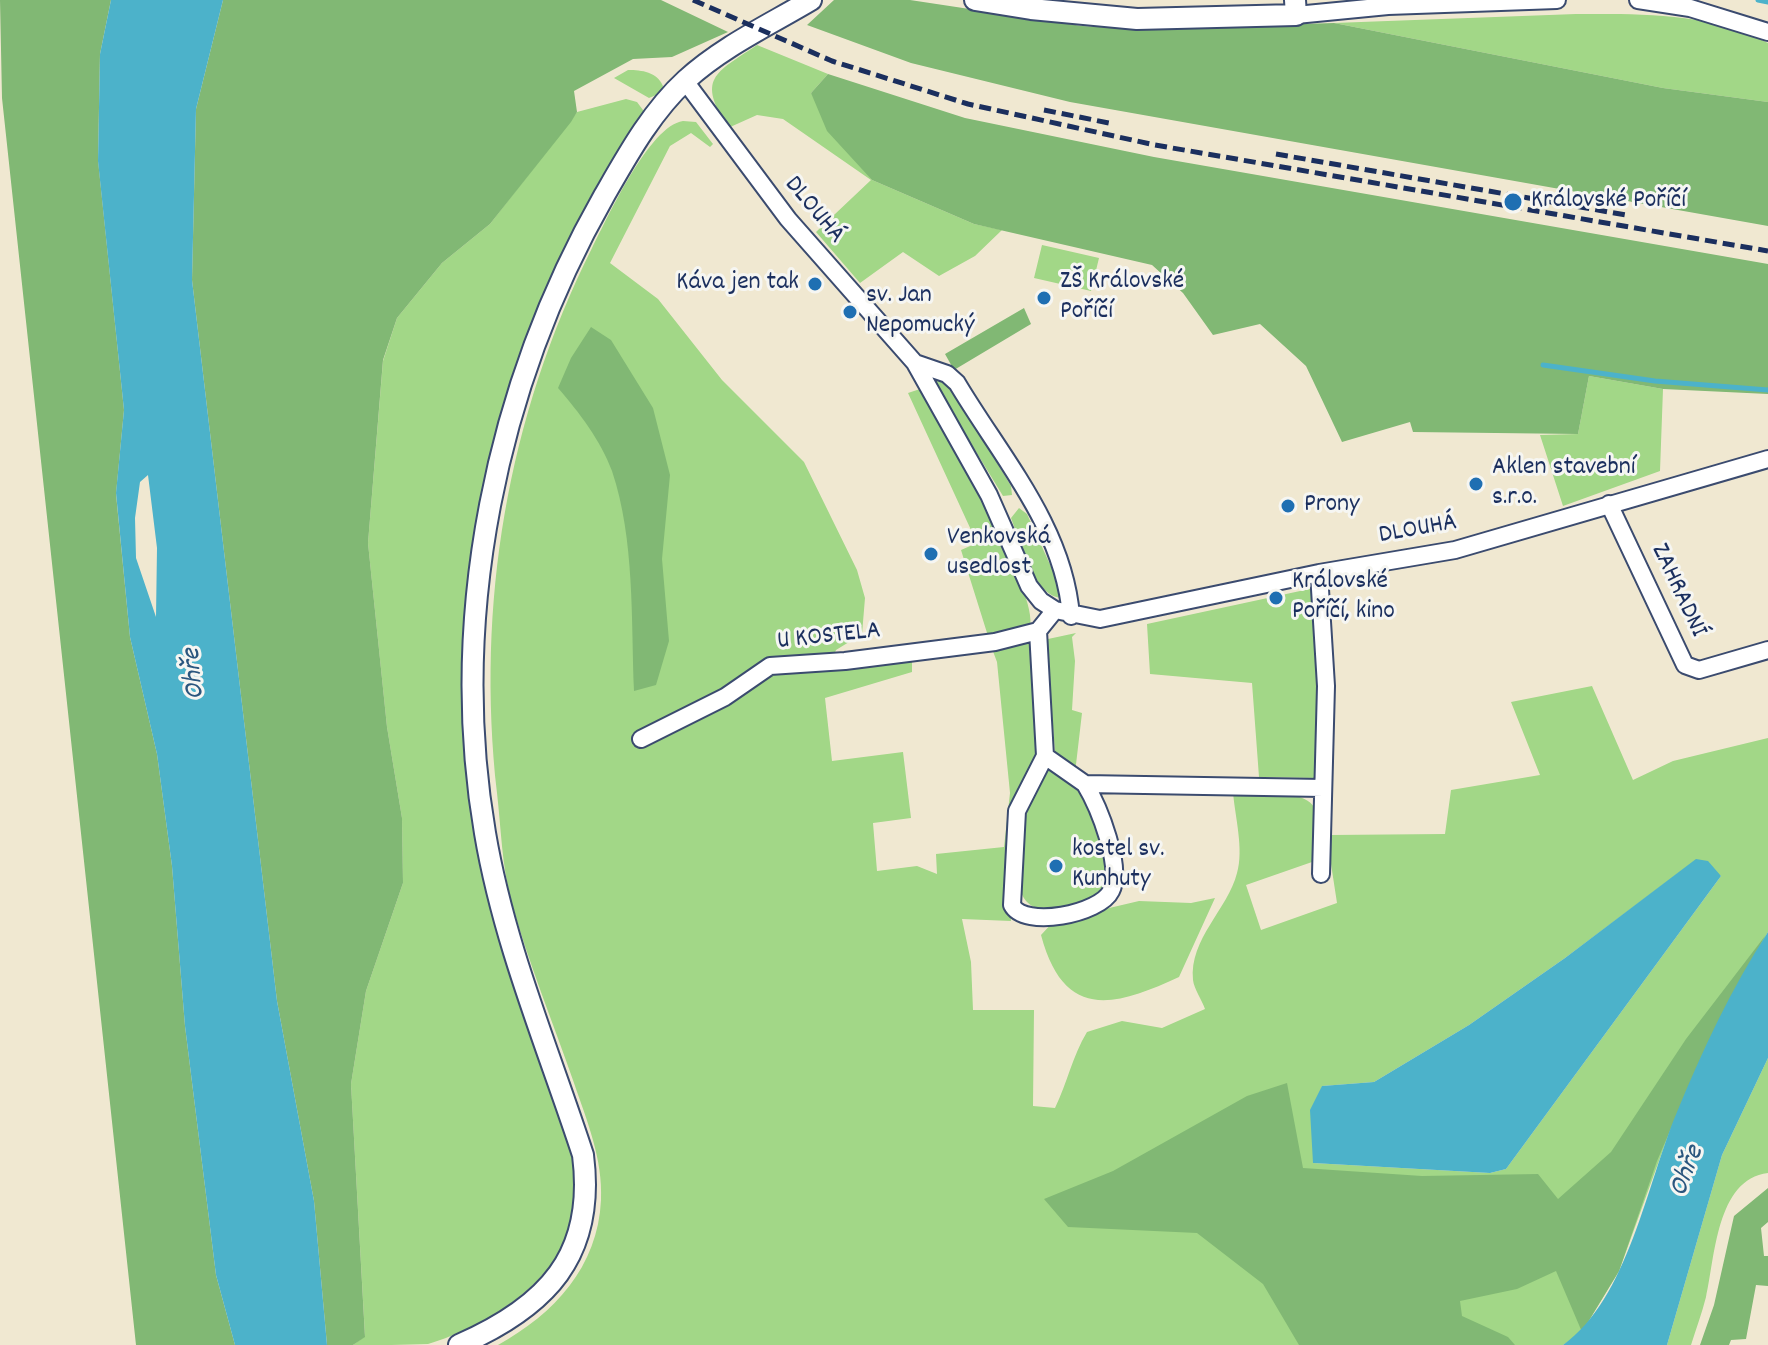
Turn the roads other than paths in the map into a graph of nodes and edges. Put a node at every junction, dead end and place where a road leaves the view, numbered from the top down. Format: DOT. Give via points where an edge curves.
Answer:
graph roads {
  1 [pos="811,0"];
  2 [pos="975,0"];
  3 [pos="1557,0"];
  4 [pos="1638,0"];
  5 [pos="1295,7"];
  6 [pos="1768,32"];
  7 [pos="685,81"];
  8 [pos="915,363"];
  9 [pos="1768,459"];
  10 [pos="1609,504"];
  11 [pos="1319,573"];
  12 [pos="1063,613"];
  13 [pos="1038,631"];
  14 [pos="1768,650"];
  15 [pos="641,739"];
  16 [pos="1045,756"];
  17 [pos="1085,784"];
  18 [pos="1323,788"];
  19 [pos="1321,874"];
  20 [pos="459,1345"];
  1 -- 7 [label="street" via="715,56"];
  2 -- 5 [label="street" via="1137,19"];
  3 -- 5 [label="street"];
  4 -- 6 [label="street" via="1690,8"];
  7 -- 8 [label="street, DLOUHÁ" via="788,219"];
  7 -- 20 [label="street" via="657,112 571,260 537,338 496,481 477,608 476,745 485,831 514,956 583,1155 586,1180 580,1228 558,1278 518,1315"];
  8 -- 12 [label="street, DLOUHÁ" via="989,495 1029,586 1041,601"];
  8 -- 12 [label="street, DLOUHÁ" via="957,383 1009,462 1054,542 1069,593"];
  9 -- 10 [label="street, DLOUHÁ"];
  10 -- 11 [label="street, DLOUHÁ" via="1455,550"];
  10 -- 14 [label="street, ZAHRADNÍ" via="1685,665 1699,670"];
  11 -- 12 [label="street, DLOUHÁ" via="1113,617"];
  11 -- 18 [label="street" via="1326,686"];
  12 -- 13 [label="street"];
  13 -- 15 [label="street, U KOSTELA" via="995,642 770,666 725,697"];
  13 -- 16 [label="street"];
  16 -- 17 [label="street"];
  16 -- 17 [label="street" via="1017,811 1012,905 1020,914 1087,911 1098,908 1111,891 1115,879 1101,811"];
  17 -- 18 [label="street"];
  18 -- 19 [label="street"];
}
